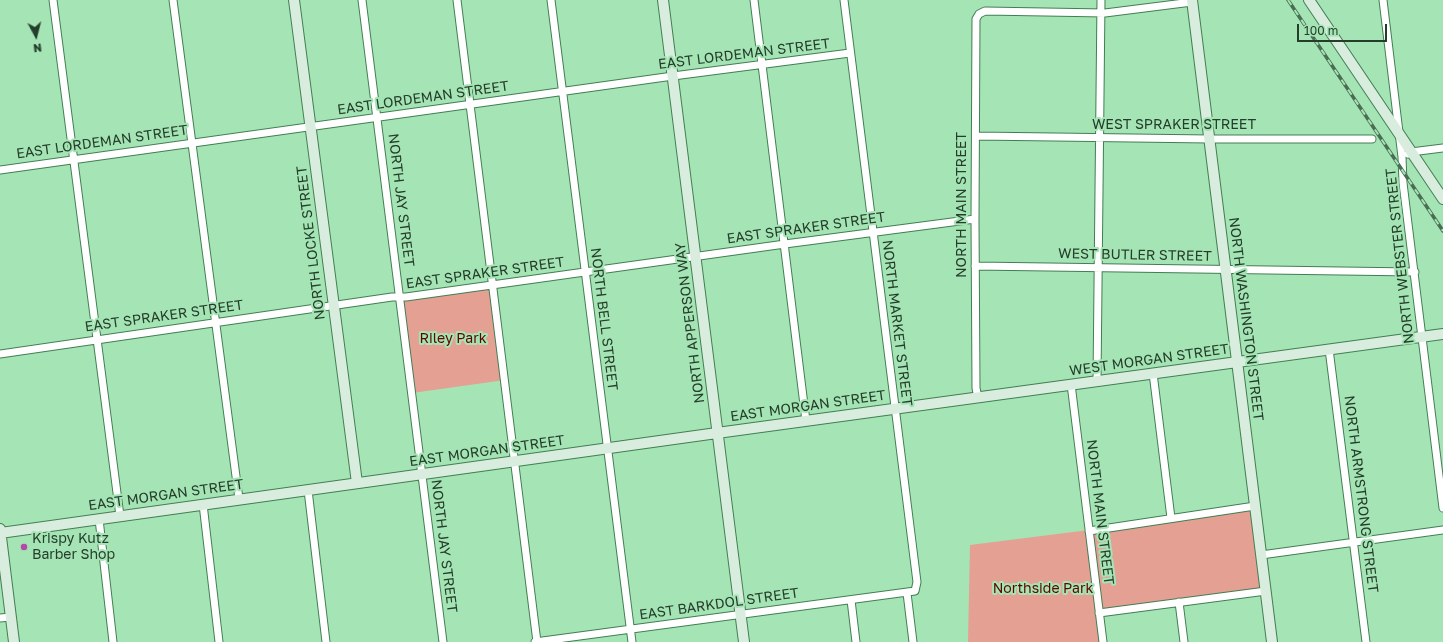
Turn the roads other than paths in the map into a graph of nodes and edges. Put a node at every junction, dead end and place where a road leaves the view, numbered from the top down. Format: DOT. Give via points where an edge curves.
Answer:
graph roads {
  1 [pos="53,0"];
  2 [pos="173,0"];
  3 [pos="294,0"];
  4 [pos="362,0"];
  5 [pos="457,0"];
  6 [pos="551,0"];
  7 [pos="663,0"];
  8 [pos="754,0"];
  9 [pos="844,0"];
  10 [pos="1101,0"];
  11 [pos="1309,0"];
  12 [pos="1383,0"];
  13 [pos="1192,1"];
  14 [pos="1100,12"];
  15 [pos="850,53"];
  16 [pos="762,64"];
  17 [pos="673,76"];
  18 [pos="562,92"];
  19 [pos="470,104"];
  20 [pos="377,117"];
  21 [pos="311,126"];
  22 [pos="1399,135"];
  23 [pos="976,136"];
  24 [pos="1099,138"];
  25 [pos="1210,139"];
  26 [pos="1372,139"];
  27 [pos="192,142"];
  28 [pos="1443,148"];
  29 [pos="1407,155"];
  30 [pos="74,159"];
  31 [pos="0,170"];
  32 [pos="1443,199"];
  33 [pos="975,220"];
  34 [pos="873,232"];
  35 [pos="785,244"];
  36 [pos="696,256"];
  37 [pos="975,266"];
  38 [pos="1098,268"];
  39 [pos="1226,269"];
  40 [pos="585,272"];
  41 [pos="1415,272"];
  42 [pos="493,285"];
  43 [pos="400,298"];
  44 [pos="333,305"];
  45 [pos="215,322"];
  46 [pos="1443,334"];
  47 [pos="1421,337"];
  48 [pos="98,339"];
  49 [pos="1329,349"];
  50 [pos="0,354"];
  51 [pos="1238,362"];
  52 [pos="1153,373"];
  53 [pos="1097,381"];
  54 [pos="1071,384"];
  55 [pos="978,398"];
  56 [pos="895,408"];
  57 [pos="806,420"];
  58 [pos="717,433"];
  59 [pos="607,448"];
  60 [pos="515,461"];
  61 [pos="422,474"];
  62 [pos="357,483"];
  63 [pos="308,490"];
  64 [pos="239,499"];
  65 [pos="203,504"];
  66 [pos="1255,506"];
  67 [pos="1443,508"];
  68 [pos="120,516"];
  69 [pos="1171,518"];
  70 [pos="99,519"];
  71 [pos="0,529"];
  72 [pos="1443,530"];
  73 [pos="1089,531"];
  74 [pos="0,533"];
  75 [pos="1354,542"];
  76 [pos="1261,555"];
  77 [pos="1266,591"];
  78 [pos="907,593"];
  79 [pos="851,600"];
  80 [pos="1179,602"];
  81 [pos="1099,613"];
  82 [pos="741,614"];
  83 [pos="11,617"];
  84 [pos="0,618"];
  85 [pos="630,629"];
  86 [pos="14,642"];
  87 [pos="114,642"];
  88 [pos="220,642"];
  89 [pos="326,642"];
  90 [pos="443,642"];
  91 [pos="536,642"];
  92 [pos="632,642"];
  93 [pos="744,642"];
  94 [pos="856,642"];
  95 [pos="913,642"];
  96 [pos="1103,642"];
  97 [pos="1184,642"];
  98 [pos="1272,642"];
  99 [pos="1366,642"];
  1 -- 30 [label="street"];
  2 -- 27 [label="street"];
  3 -- 21 [label="street, NORTH LOCKE STREET"];
  4 -- 20 [label="street, NORTH JAY STREET"];
  5 -- 19 [label="street"];
  6 -- 18 [label="street, NORTH BELL STREET"];
  7 -- 17 [label="street, NORTH APPERSON WAY"];
  8 -- 16 [label="street"];
  9 -- 15 [label="street, NORTH MARKET STREET"];
  10 -- 14 [label="street"];
  11 -- 22 [label="street"];
  12 -- 22 [label="street"];
  13 -- 14 [label="street"];
  13 -- 25 [label="street, NORTH WASHINGTON STREET"];
  14 -- 23 [label="street, NORTH MAIN STREET" via="986,11 979,14 976,19"];
  14 -- 24 [label="street"];
  15 -- 16 [label="street, EAST LORDEMAN STREET"];
  15 -- 34 [label="street, NORTH MARKET STREET"];
  16 -- 17 [label="street, EAST LORDEMAN STREET"];
  16 -- 35 [label="street"];
  17 -- 18 [label="street, EAST LORDEMAN STREET"];
  17 -- 36 [label="street, NORTH APPERSON WAY"];
  18 -- 19 [label="street, EAST LORDEMAN STREET"];
  18 -- 40 [label="street, NORTH BELL STREET"];
  19 -- 20 [label="street, EAST LORDEMAN STREET"];
  19 -- 42 [label="street"];
  20 -- 21 [label="street, EAST LORDEMAN STREET"];
  20 -- 43 [label="street, NORTH JAY STREET"];
  21 -- 27 [label="street, EAST LORDEMAN STREET"];
  21 -- 44 [label="street, NORTH LOCKE STREET"];
  22 -- 29 [label="street"];
  23 -- 24 [label="street, WEST SPRAKER STREET"];
  23 -- 33 [label="street, NORTH MAIN STREET"];
  24 -- 25 [label="street, WEST SPRAKER STREET"];
  24 -- 38 [label="street"];
  25 -- 26 [label="street, WEST SPRAKER STREET"];
  25 -- 39 [label="street, NORTH WASHINGTON STREET"];
  27 -- 30 [label="street, EAST LORDEMAN STREET"];
  27 -- 45 [label="street"];
  28 -- 29 [label="street"];
  29 -- 32 [label="street"];
  29 -- 41 [label="street, NORTH WEBSTER STREET" via="1403,183"];
  30 -- 31 [label="street, EAST LORDEMAN STREET"];
  30 -- 48 [label="street"];
  33 -- 34 [label="street, EAST SPRAKER STREET"];
  33 -- 37 [label="street, NORTH MAIN STREET"];
  34 -- 35 [label="street, EAST SPRAKER STREET"];
  34 -- 56 [label="street, NORTH MARKET STREET"];
  35 -- 36 [label="street, EAST SPRAKER STREET"];
  35 -- 57 [label="street"];
  36 -- 40 [label="street, EAST SPRAKER STREET"];
  36 -- 58 [label="street, NORTH APPERSON WAY"];
  37 -- 38 [label="street, WEST BUTLER STREET"];
  37 -- 55 [label="street, NORTH MAIN STREET"];
  38 -- 39 [label="street, WEST BUTLER STREET"];
  38 -- 53 [label="street"];
  39 -- 41 [label="street, WEST BUTLER STREET"];
  39 -- 51 [label="street, NORTH WASHINGTON STREET"];
  40 -- 42 [label="street, EAST SPRAKER STREET"];
  40 -- 59 [label="street, NORTH BELL STREET"];
  41 -- 47 [label="street, NORTH WEBSTER STREET"];
  42 -- 43 [label="street, EAST SPRAKER STREET"];
  42 -- 60 [label="street"];
  43 -- 44 [label="street, EAST SPRAKER STREET"];
  43 -- 61 [label="street, NORTH JAY STREET"];
  44 -- 45 [label="street, EAST SPRAKER STREET"];
  44 -- 62 [label="street, NORTH LOCKE STREET"];
  45 -- 48 [label="street, EAST SPRAKER STREET"];
  45 -- 64 [label="street"];
  46 -- 47 [label="street, WEST MORGAN STREET"];
  47 -- 49 [label="street, WEST MORGAN STREET"];
  47 -- 67 [label="street, NORTH WEBSTER STREET"];
  48 -- 50 [label="street, EAST SPRAKER STREET"];
  48 -- 68 [label="street"];
  49 -- 51 [label="street, WEST MORGAN STREET"];
  49 -- 75 [label="street, NORTH ARMSTRONG STREET"];
  51 -- 52 [label="street, WEST MORGAN STREET"];
  51 -- 66 [label="street, NORTH WASHINGTON STREET"];
  52 -- 53 [label="street, WEST MORGAN STREET"];
  52 -- 69 [label="street"];
  53 -- 54 [label="street, WEST MORGAN STREET"];
  54 -- 55 [label="street, WEST MORGAN STREET"];
  54 -- 73 [label="street, NORTH MAIN STREET"];
  55 -- 56 [label="street, EAST MORGAN STREET"];
  56 -- 57 [label="street, EAST MORGAN STREET"];
  56 -- 78 [label="street, NORTH MARKET STREET" via="917,582 915,590"];
  57 -- 58 [label="street, EAST MORGAN STREET"];
  58 -- 59 [label="street, EAST MORGAN STREET"];
  58 -- 82 [label="street, NORTH APPERSON WAY"];
  59 -- 60 [label="street, EAST MORGAN STREET"];
  59 -- 85 [label="street, NORTH BELL STREET"];
  60 -- 61 [label="street, EAST MORGAN STREET"];
  60 -- 91 [label="street"];
  61 -- 62 [label="street, EAST MORGAN STREET"];
  61 -- 90 [label="street, NORTH JAY STREET"];
  62 -- 63 [label="street, EAST MORGAN STREET"];
  63 -- 64 [label="street, EAST MORGAN STREET"];
  63 -- 89 [label="street"];
  64 -- 65 [label="street, EAST MORGAN STREET"];
  65 -- 68 [label="street, EAST MORGAN STREET"];
  65 -- 88 [label="street"];
  66 -- 69 [label="street"];
  66 -- 76 [label="street, NORTH WASHINGTON STREET"];
  68 -- 70 [label="street, EAST MORGAN STREET"];
  69 -- 73 [label="street"];
  70 -- 74 [label="street, EAST MORGAN STREET"];
  70 -- 87 [label="street"];
  71 -- 74 [label="street"];
  72 -- 75 [label="street"];
  73 -- 81 [label="street, NORTH MAIN STREET"];
  74 -- 83 [label="street"];
  75 -- 76 [label="street"];
  75 -- 99 [label="street, NORTH ARMSTRONG STREET"];
  76 -- 77 [label="street, NORTH WASHINGTON STREET"];
  77 -- 80 [label="street"];
  77 -- 98 [label="street, NORTH WASHINGTON STREET"];
  78 -- 79 [label="street, EAST BARKDOL STREET"];
  78 -- 95 [label="street"];
  79 -- 82 [label="street, EAST BARKDOL STREET"];
  79 -- 94 [label="street"];
  80 -- 81 [label="street"];
  80 -- 97 [label="street"];
  81 -- 96 [label="street, NORTH MAIN STREET"];
  82 -- 85 [label="street, EAST BARKDOL STREET"];
  82 -- 93 [label="street, NORTH APPERSON WAY"];
  83 -- 84 [label="street"];
  83 -- 86 [label="street"];
  85 -- 91 [label="street, EAST BARKDOL STREET"];
  85 -- 92 [label="street, NORTH BELL STREET"];
}
